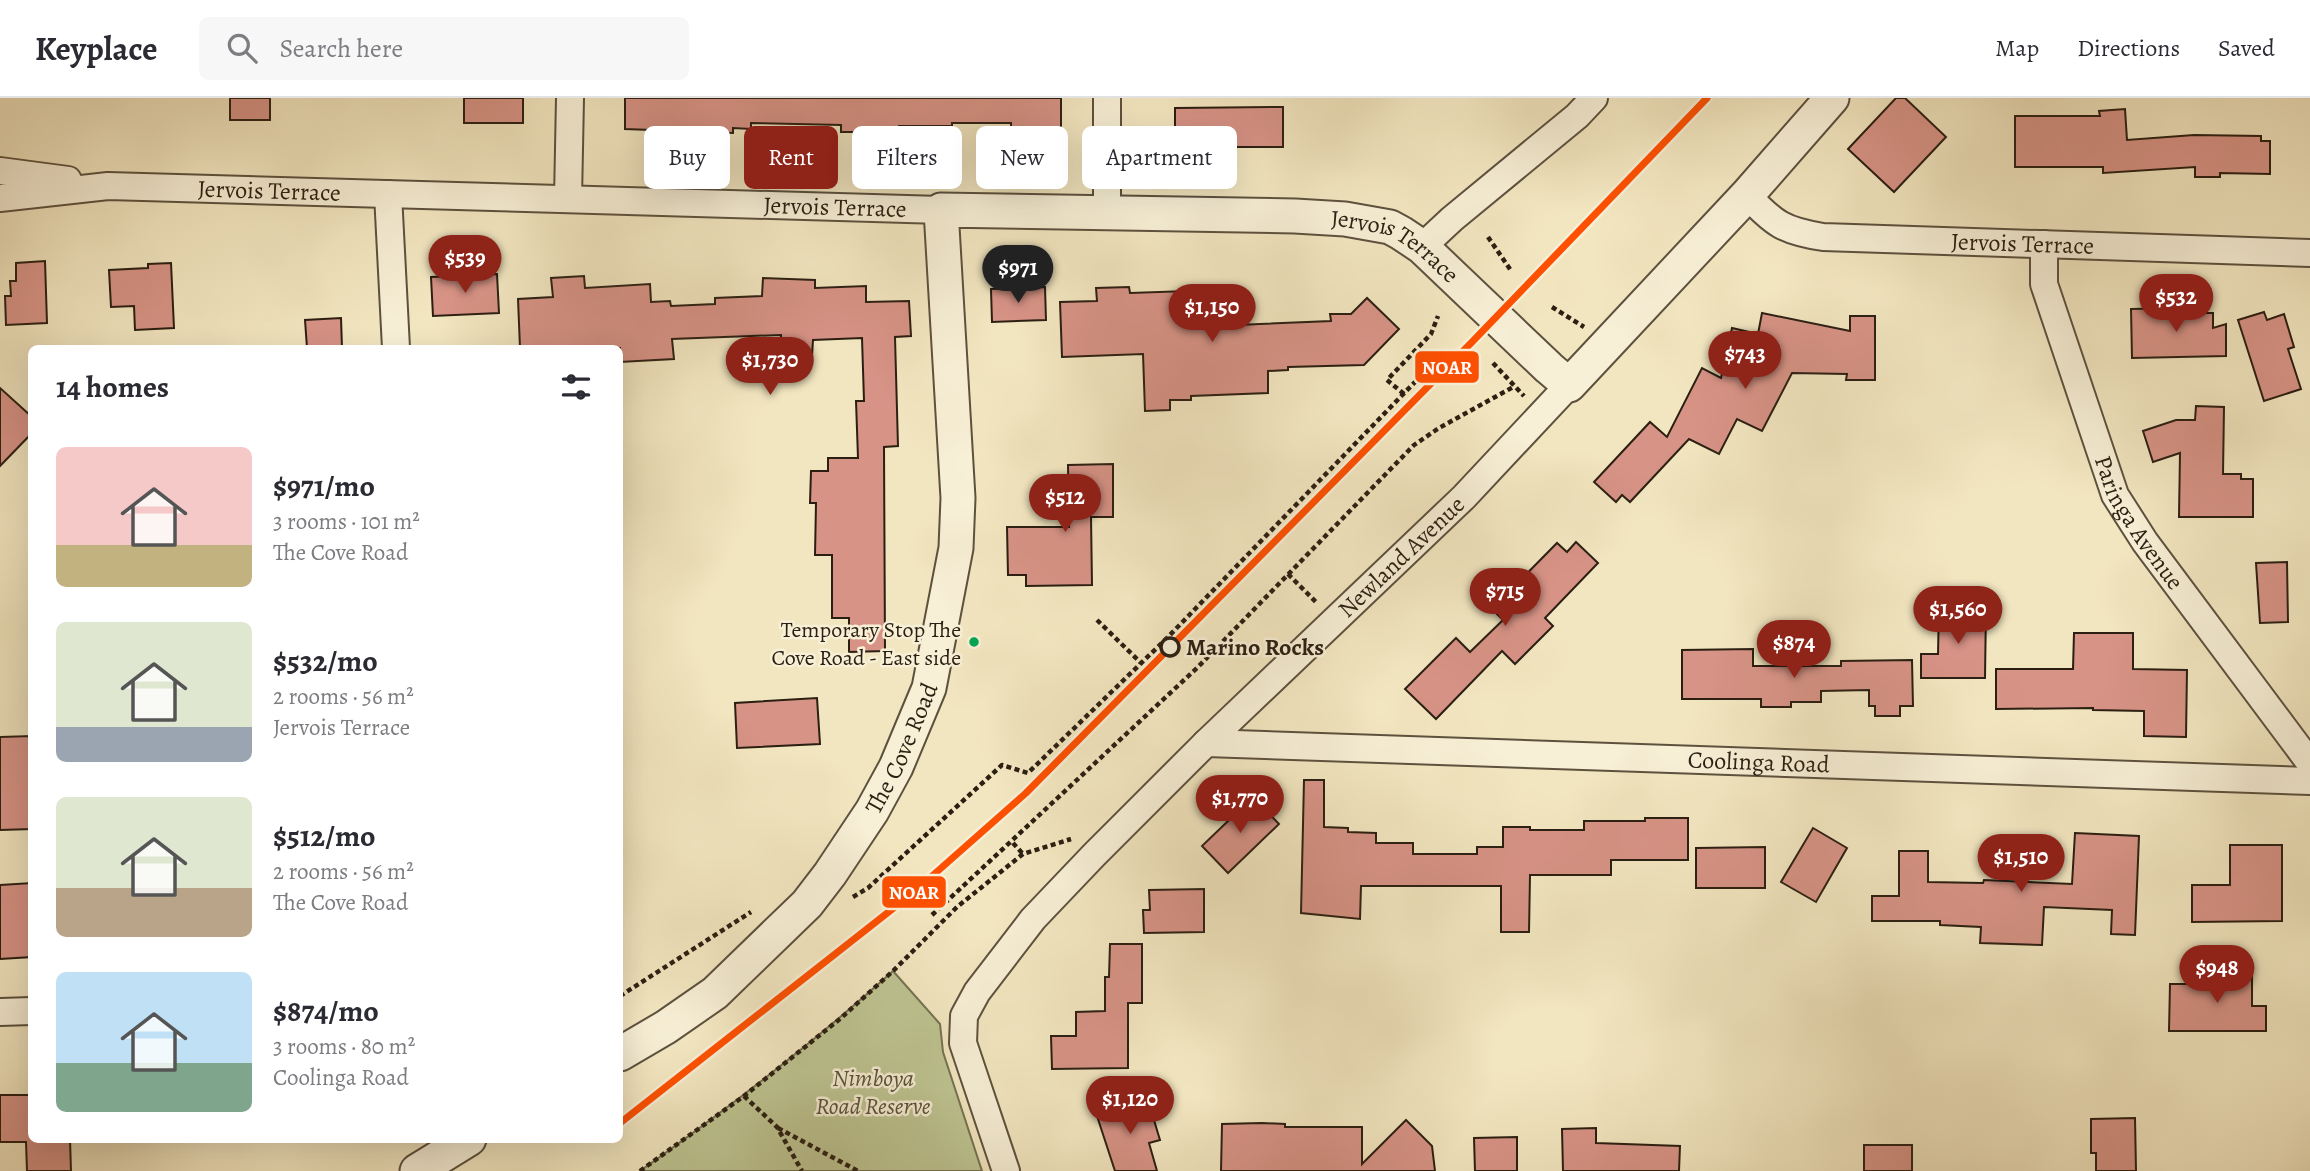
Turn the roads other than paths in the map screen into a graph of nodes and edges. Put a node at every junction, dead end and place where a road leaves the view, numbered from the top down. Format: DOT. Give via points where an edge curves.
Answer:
graph roads {
  1 [pos="570,98"];
  2 [pos="1107,98"];
  3 [pos="1594,98"];
  4 [pos="1832,98"];
  5 [pos="0,171"];
  6 [pos="108,186"];
  7 [pos="388,194"];
  8 [pos="1747,195"];
  9 [pos="0,198"];
  10 [pos="568,199"];
  11 [pos="941,210"];
  12 [pos="1107,213"];
  13 [pos="2044,244"];
  14 [pos="1422,247"];
  15 [pos="2310,253"];
  16 [pos="396,345"];
  17 [pos="1569,385"];
  18 [pos="1206,743"];
  19 [pos="2310,763"];
  20 [pos="2310,781"];
  21 [pos="28,1011"];
  22 [pos="0,1013"];
  23 [pos="623,1052"];
  24 [pos="463,1143"];
  25 [pos="418,1171"];
  26 [pos="1006,1171"];
  1 -- 10 [label="street"];
  2 -- 12 [label="street"];
  3 -- 14 [label="street"];
  4 -- 8 [label="street, Newland Avenue"];
  5 -- 6 [label="street"];
  6 -- 7 [label="street, Jervois Terrace"];
  6 -- 9 [label="street, Jervois Terrace"];
  7 -- 10 [label="street, Jervois Terrace"];
  7 -- 16 [label="street"];
  8 -- 13 [label="street, Jervois Terrace" via="1768,217 1793,232 1823,237"];
  8 -- 17 [label="street, Newland Avenue"];
  10 -- 11 [label="street, Jervois Terrace"];
  11 -- 12 [label="street, Jervois Terrace"];
  11 -- 23 [label="street, The Cove Road" via="958,498 954,562 929,688 897,767 807,904 715,993"];
  12 -- 14 [label="street, Jervois Terrace" via="1345,219 1390,227"];
  13 -- 15 [label="street, Jervois Terrace"];
  13 -- 19 [label="street, Paringa Avenue" via="2044,284 2115,495"];
  14 -- 17 [label="street, Jervois Terrace"];
  17 -- 18 [label="street, Newland Avenue" via="1464,497"];
  18 -- 20 [label="street, Coolinga Road"];
  18 -- 26 [label="street, Newland Avenue" via="1033,919 968,1005 963,1043"];
  21 -- 22 [label="street"];
  24 -- 25 [label="street"];
}
